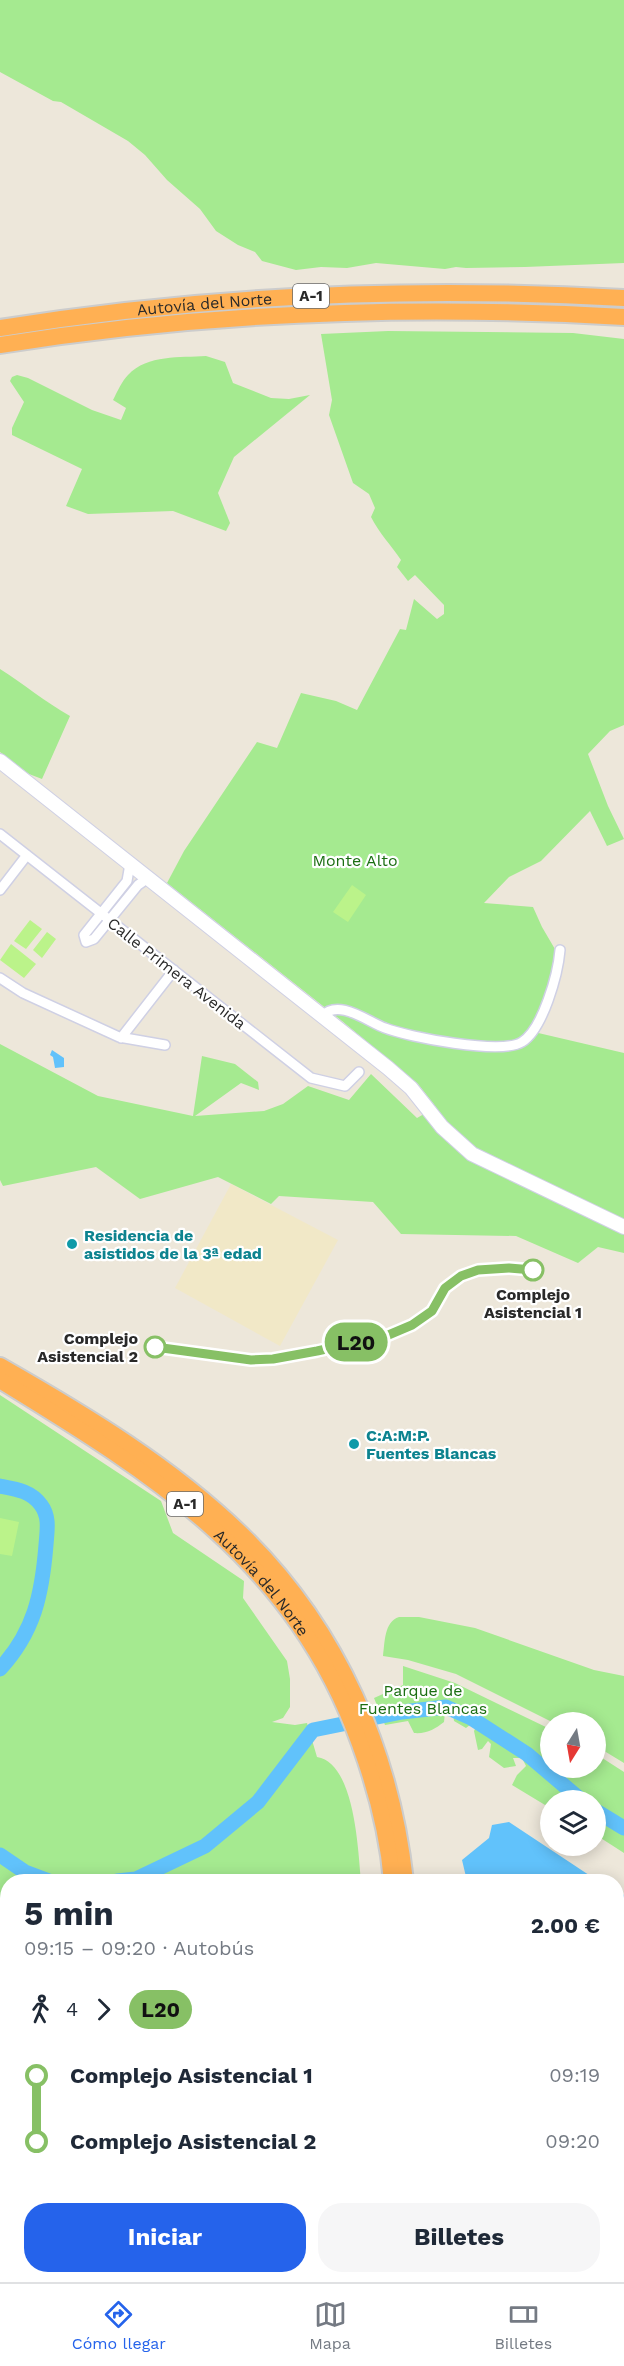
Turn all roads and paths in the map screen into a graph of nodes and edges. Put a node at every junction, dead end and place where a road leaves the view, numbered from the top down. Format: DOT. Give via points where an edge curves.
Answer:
graph roads {
  1 [pos="624,298"];
  2 [pos="624,317"];
  3 [pos="0,328"];
  4 [pos="0,345"];
  5 [pos="0,761"];
  6 [pos="0,834"];
  7 [pos="27,855"];
  8 [pos="130,864"];
  9 [pos="148,878"];
  10 [pos="0,890"];
  11 [pos="101,913"];
  12 [pos="109,920"];
  13 [pos="560,950"];
  14 [pos="174,970"];
  15 [pos="0,978"];
  16 [pos="322,1016"];
  17 [pos="120,1038"];
  18 [pos="165,1045"];
  19 [pos="359,1072"];
  20 [pos="624,1227"];
  21 [pos="0,1365"];
  22 [pos="0,1380"];
  23 [pos="333,1667"];
  24 [pos="375,1767"];
  25 [pos="379,1874"];
  26 [pos="391,1874"];
  27 [pos="404,1874"];
  28 [pos="413,1874"];
  1 -- 3 [label="highway, Autovía del Norte / A-1" via="484,293 293,297"];
  2 -- 4 [label="highway, Autovía del Norte / A-1" via="448,311 297,315 141,327"];
  5 -- 8 [label="main road"];
  6 -- 7 [label="street, Calle Primera Avenida"];
  7 -- 10 [label="street"];
  7 -- 11 [label="street, Calle Primera Avenida"];
  8 -- 9 [label="main road"];
  8 -- 11 [label="street" via="127,881"];
  9 -- 12 [label="street"];
  9 -- 16 [label="main road"];
  11 -- 12 [label="street, Calle Primera Avenida"];
  11 -- 12 [label="street" via="84,935 86,942 94,939"];
  12 -- 14 [label="street, Calle Primera Avenida"];
  13 -- 16 [label="street" via="556,974 537,1023 531,1034 515,1045 482,1046 401,1034 346,1010 331,1010"];
  14 -- 17 [label="street"];
  14 -- 19 [label="street, Calle Primera Avenida" via="310,1078 345,1086"];
  15 -- 17 [label="street" via="23,993"];
  16 -- 20 [label="main road" via="411,1088 442,1127 472,1154"];
  17 -- 18 [label="street"];
  21 -- 23 [label="highway, Autovía del Norte / A-1" via="110,1432 244,1537 319,1620"];
  22 -- 23 [label="highway, Autovía del Norte / A-1" via="162,1485 241,1553"];
  23 -- 24 [label="highway" via="350,1736"];
  23 -- 24 [label="highway" via="374,1724"];
  24 -- 25 [label="highway" via="370,1803"];
  24 -- 26 [label="highway"];
  24 -- 27 [label="highway" via="398,1824"];
  24 -- 28 [label="highway" via="405,1826"];
}
